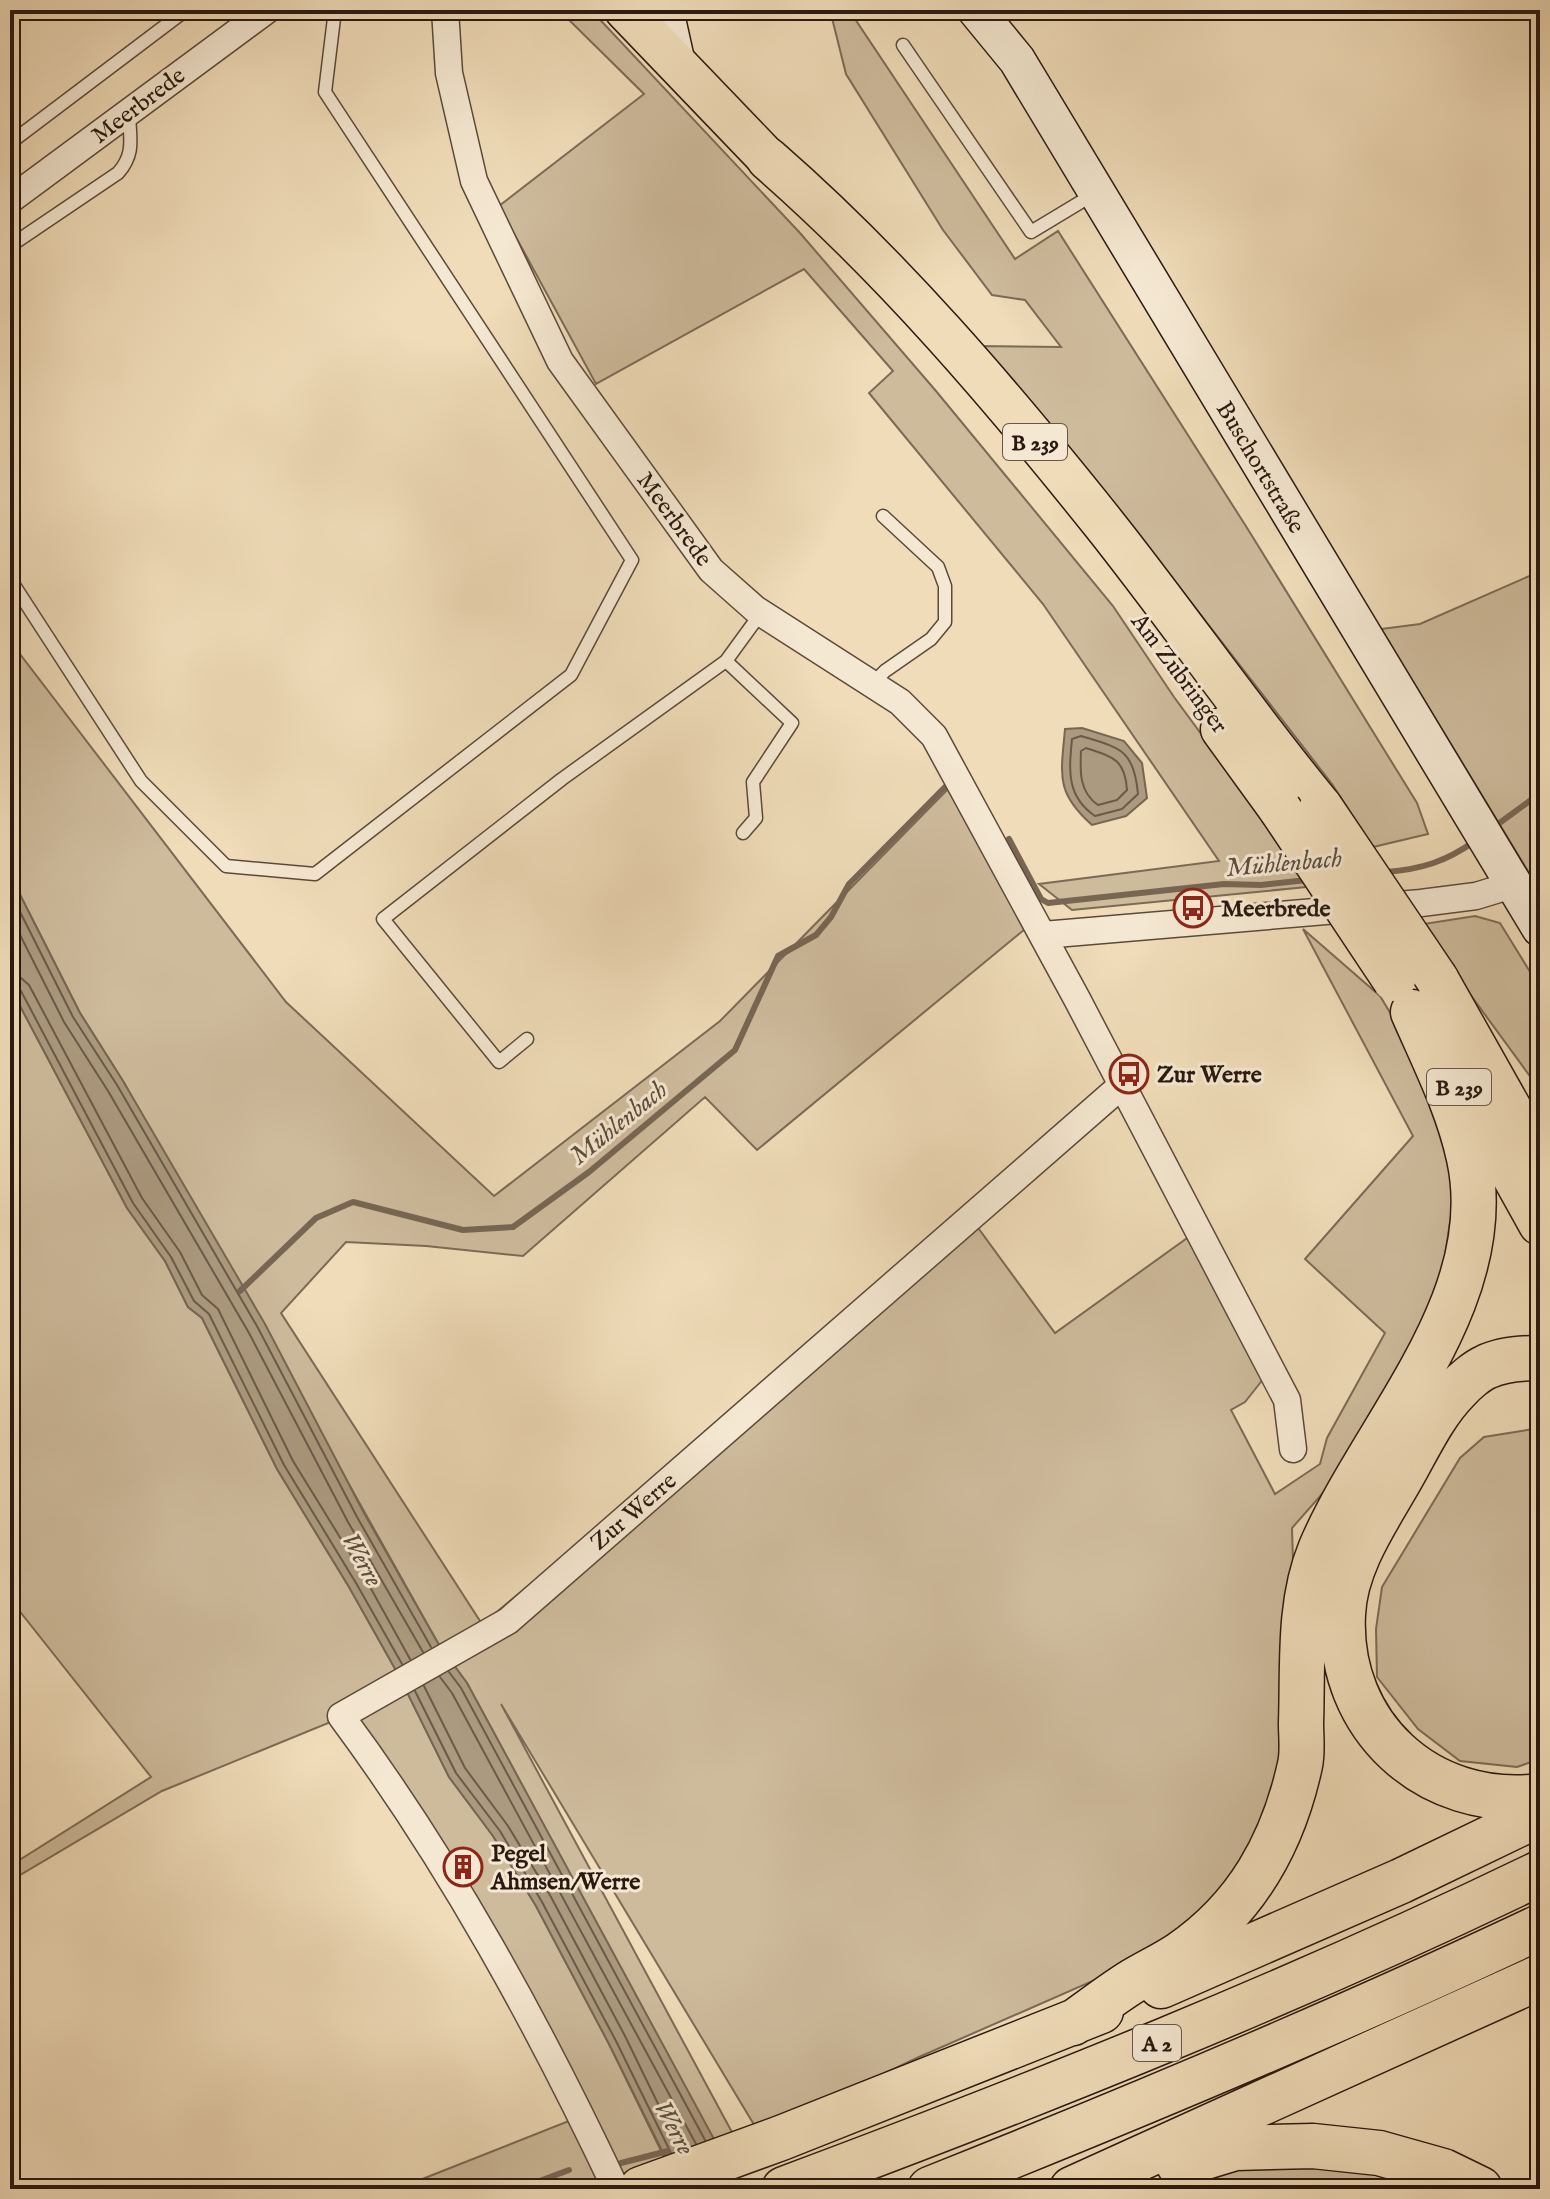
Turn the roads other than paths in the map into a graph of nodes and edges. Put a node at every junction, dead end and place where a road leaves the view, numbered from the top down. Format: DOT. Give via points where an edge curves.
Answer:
graph roads {
  1 [pos="186,10"];
  2 [pos="267,10"];
  3 [pos="335,10"];
  4 [pos="445,10"];
  5 [pos="625,10"];
  6 [pos="665,10"];
  7 [pos="976,10"];
  8 [pos="903,45"];
  9 [pos="677,64"];
  10 [pos="129,112"];
  11 [pos="10,143"];
  12 [pos="768,159"];
  13 [pos="1097,193"];
  14 [pos="10,200"];
  15 [pos="10,246"];
  16 [pos="883,516"];
  17 [pos="10,579"];
  18 [pos="761,613"];
  19 [pos="726,661"];
  20 [pos="872,684"];
  21 [pos="743,833"];
  22 [pos="1512,885"];
  23 [pos="1540,928"];
  24 [pos="1043,935"];
  25 [pos="1415,990"];
  26 [pos="527,1039"];
  27 [pos="1121,1086"];
  28 [pos="1534,1143"];
  29 [pos="1540,1224"];
  30 [pos="1540,1358"];
  31 [pos="1293,1449"];
  32 [pos="1540,1796"];
  33 [pos="1540,1814"];
  34 [pos="1540,1873"];
  35 [pos="1540,1927"];
  36 [pos="1540,1977"];
  37 [pos="1073,2023"];
  38 [pos="794,2185"];
  39 [pos="616,2189"];
  40 [pos="641,2189"];
  41 [pos="930,2189"];
  42 [pos="1074,2189"];
  43 [pos="1480,2189"];
  1 -- 11 [label="lane"];
  2 -- 10 [label="street, Meerbrede"];
  3 -- 17 [label="lane" via="325,92 632,560 571,675 315,874 226,866 141,781"];
  4 -- 18 [label="street, Meerbrede" via="449,73 474,181 560,361 711,570"];
  5 -- 9 [label="main road, Am Zubringer / B 239"];
  6 -- 9 [label="main road"];
  7 -- 13 [label="main road, Buschortstraße" via="1017,60"];
  8 -- 13 [label="lane" via="1031,232"];
  9 -- 12 [label="main road, Am Zubringer / B 239"];
  10 -- 14 [label="street, Meerbrede"];
  10 -- 15 [label="lane" via="127,163"];
  12 -- 25 [label="highway, Am Zubringer / B 239, bridge" via="850,232 1103,524 1273,749 1300,808"];
  13 -- 22 [label="main road, Buschortstraße"];
  16 -- 20 [label="lane" via="938,567 945,586 945,622"];
  18 -- 19 [label="lane"];
  18 -- 20 [label="street, Meerbrede"];
  19 -- 21 [label="lane" via="792,723 753,782 756,818"];
  19 -- 26 [label="lane" via="562,779 383,919 499,1062"];
  20 -- 24 [label="street, Meerbrede" via="900,702 934,736"];
  22 -- 23 [label="main road, Buschortstraße"];
  22 -- 24 [label="street" via="1421,903"];
  24 -- 27 [label="street, Meerbrede"];
  25 -- 28 [label="highway, Am Zubringer / B 239"];
  25 -- 29 [label="highway, Am Zubringer / B 239"];
  25 -- 37 [label="highway" via="1470,1161 1474,1205 1461,1286 1319,1553 1304,1613 1300,1763 1280,1831 1260,1873 1225,1916 1181,1953"];
  27 -- 31 [label="street, Meerbrede" via="1287,1400"];
  27 -- 39 [label="street, Zur Werre" via="508,1621 351,1710 473,1912"];
  30 -- 32 [label="highway" via="1486,1367 1458,1388 1432,1423 1349,1580 1343,1650 1352,1688 1374,1728 1405,1761 1440,1782 1490,1797"];
  33 -- 37 [label="highway" via="1218,1963"];
  34 -- 38 [label="highway, A 2" via="1227,2014"];
  35 -- 41 [label="highway, A 2" via="1196,2082"];
  36 -- 42 [label="highway"];
  37 -- 40 [label="highway"];
  42 -- 43 [label="highway" via="1106,2187 1235,2148 1313,2146 1379,2153 1443,2171"];
}
